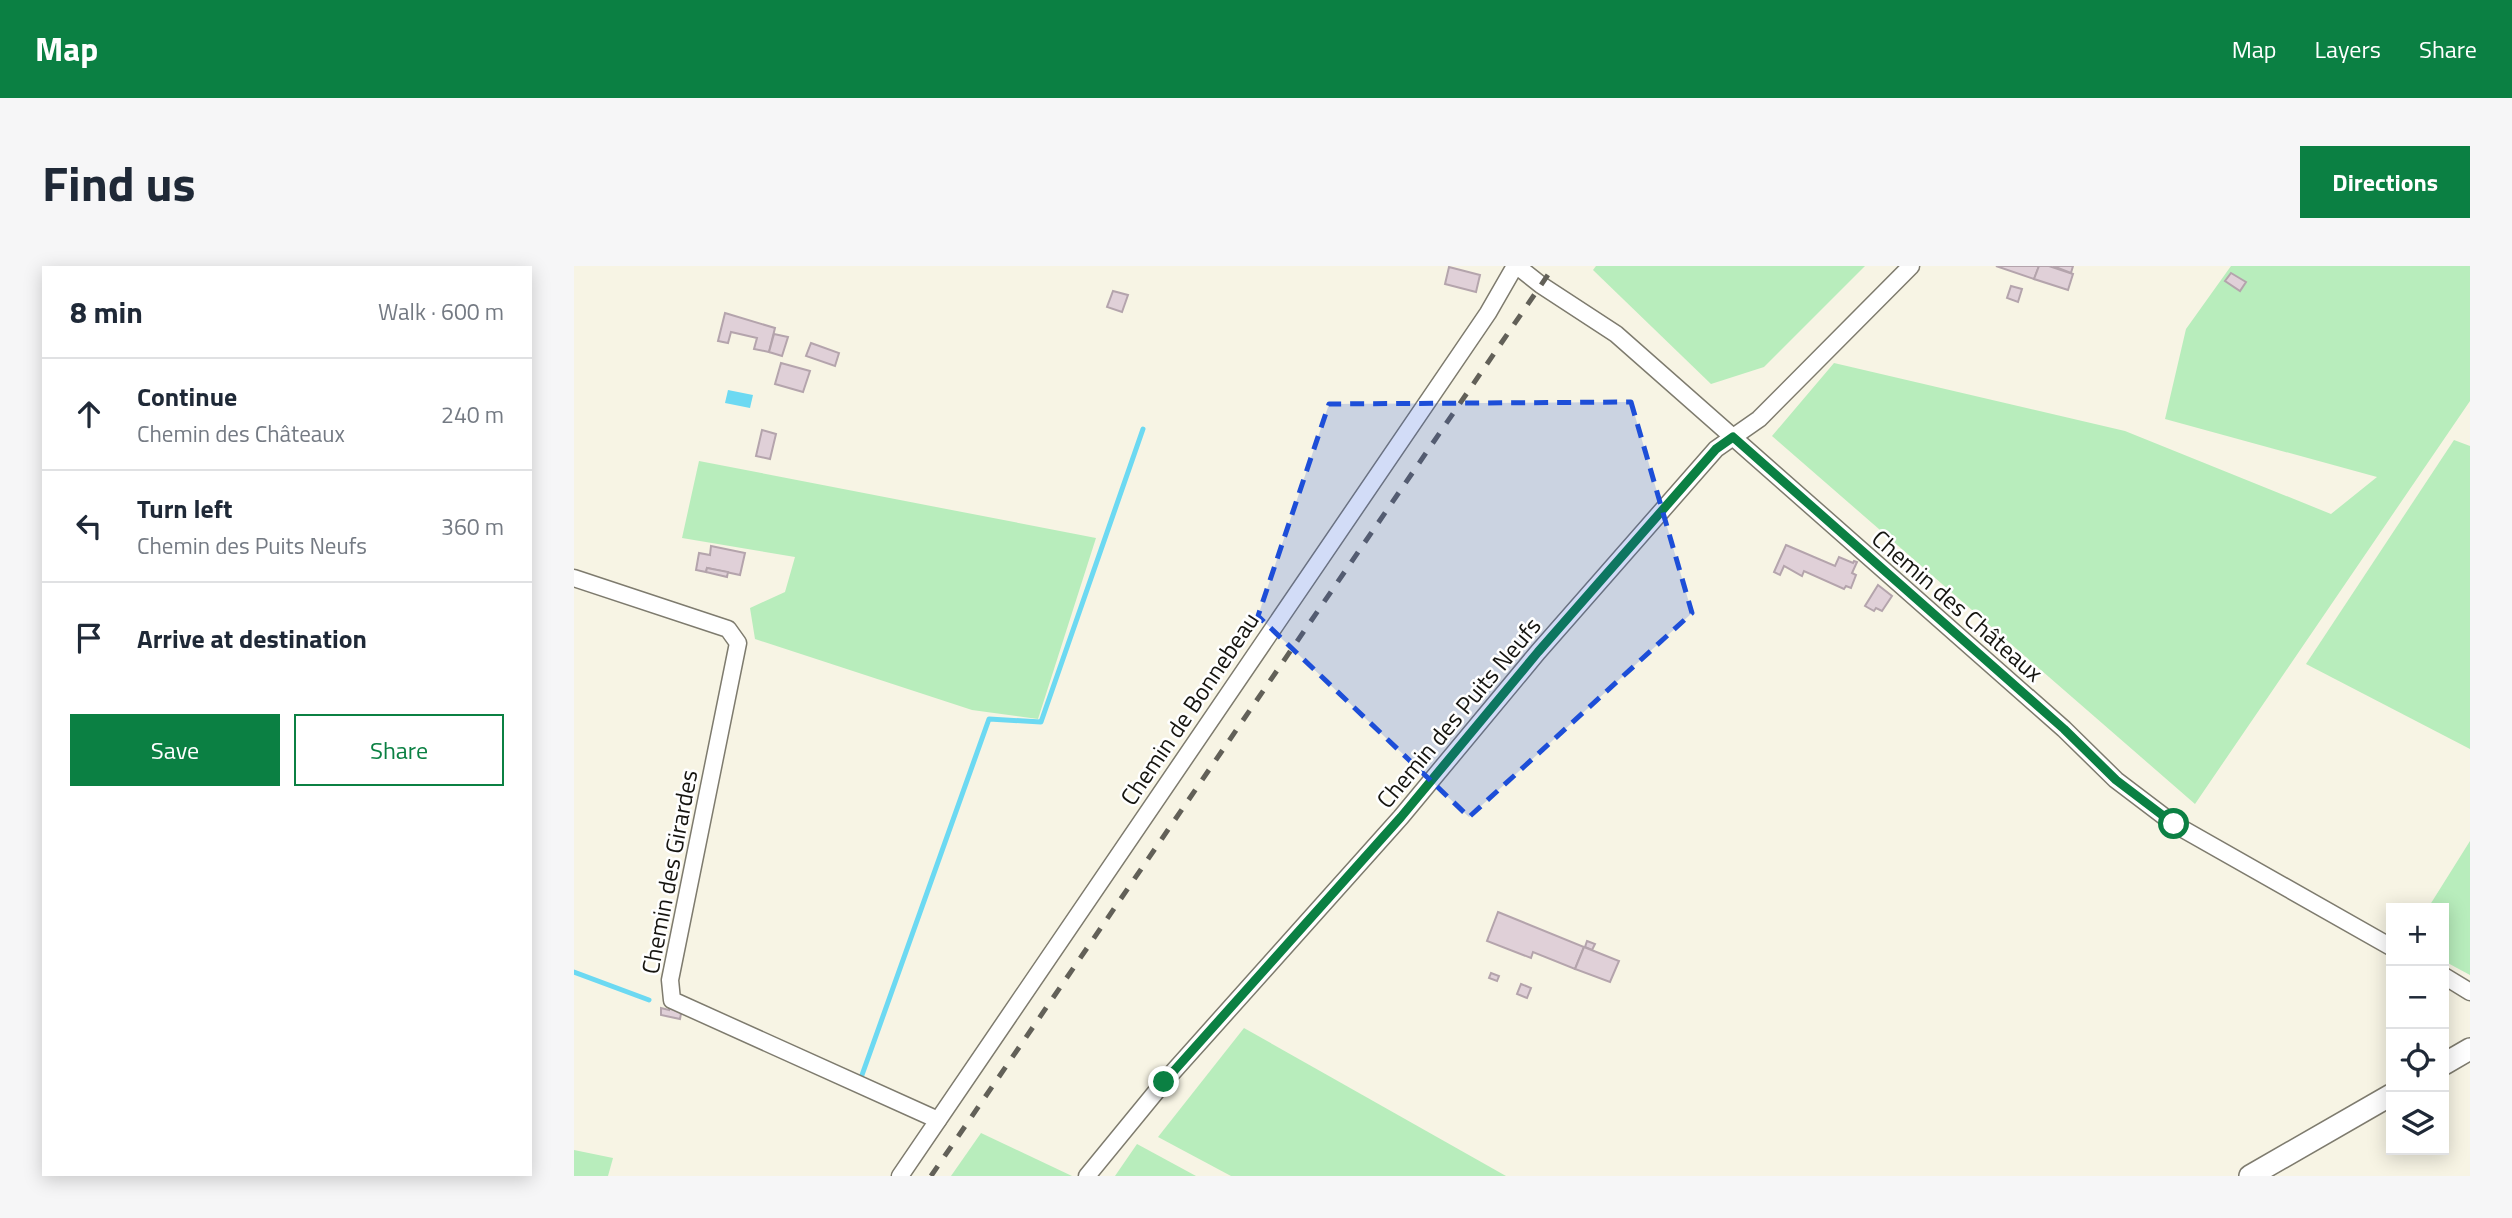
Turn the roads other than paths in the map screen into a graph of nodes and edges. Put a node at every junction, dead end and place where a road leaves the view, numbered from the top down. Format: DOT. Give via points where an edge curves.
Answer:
graph roads {
  1 [pos="1516,266"];
  2 [pos="1912,266"];
  3 [pos="1733,437"];
  4 [pos="574,578"];
  5 [pos="2386,944"];
  6 [pos="2449,979"];
  7 [pos="2470,992"];
  8 [pos="2470,1049"];
  9 [pos="2449,1061"];
  10 [pos="2386,1098"];
  11 [pos="938,1120"];
  12 [pos="900,1176"];
  13 [pos="1087,1176"];
  14 [pos="2250,1176"];
  1 -- 3 [label="street, Chemin des Châteaux" via="1616,334"];
  1 -- 11 [label="street, Chemin de Bonnebeau"];
  2 -- 3 [label="street, Chemin des Puits Neufs" via="1759,419"];
  3 -- 5 [label="street, Chemin des Châteaux" via="2116,780 2174,824"];
  3 -- 13 [label="street, Chemin des Puits Neufs" via="1716,449 1538,652 1393,827 1164,1082"];
  4 -- 11 [label="street, Chemin des Girardes" via="727,629 738,643 670,980 672,1000"];
  6 -- 7 [label="street"];
  8 -- 9 [label="street"];
  10 -- 14 [label="street"];
  11 -- 12 [label="street, Chemin de Bonnebeau"];
}
